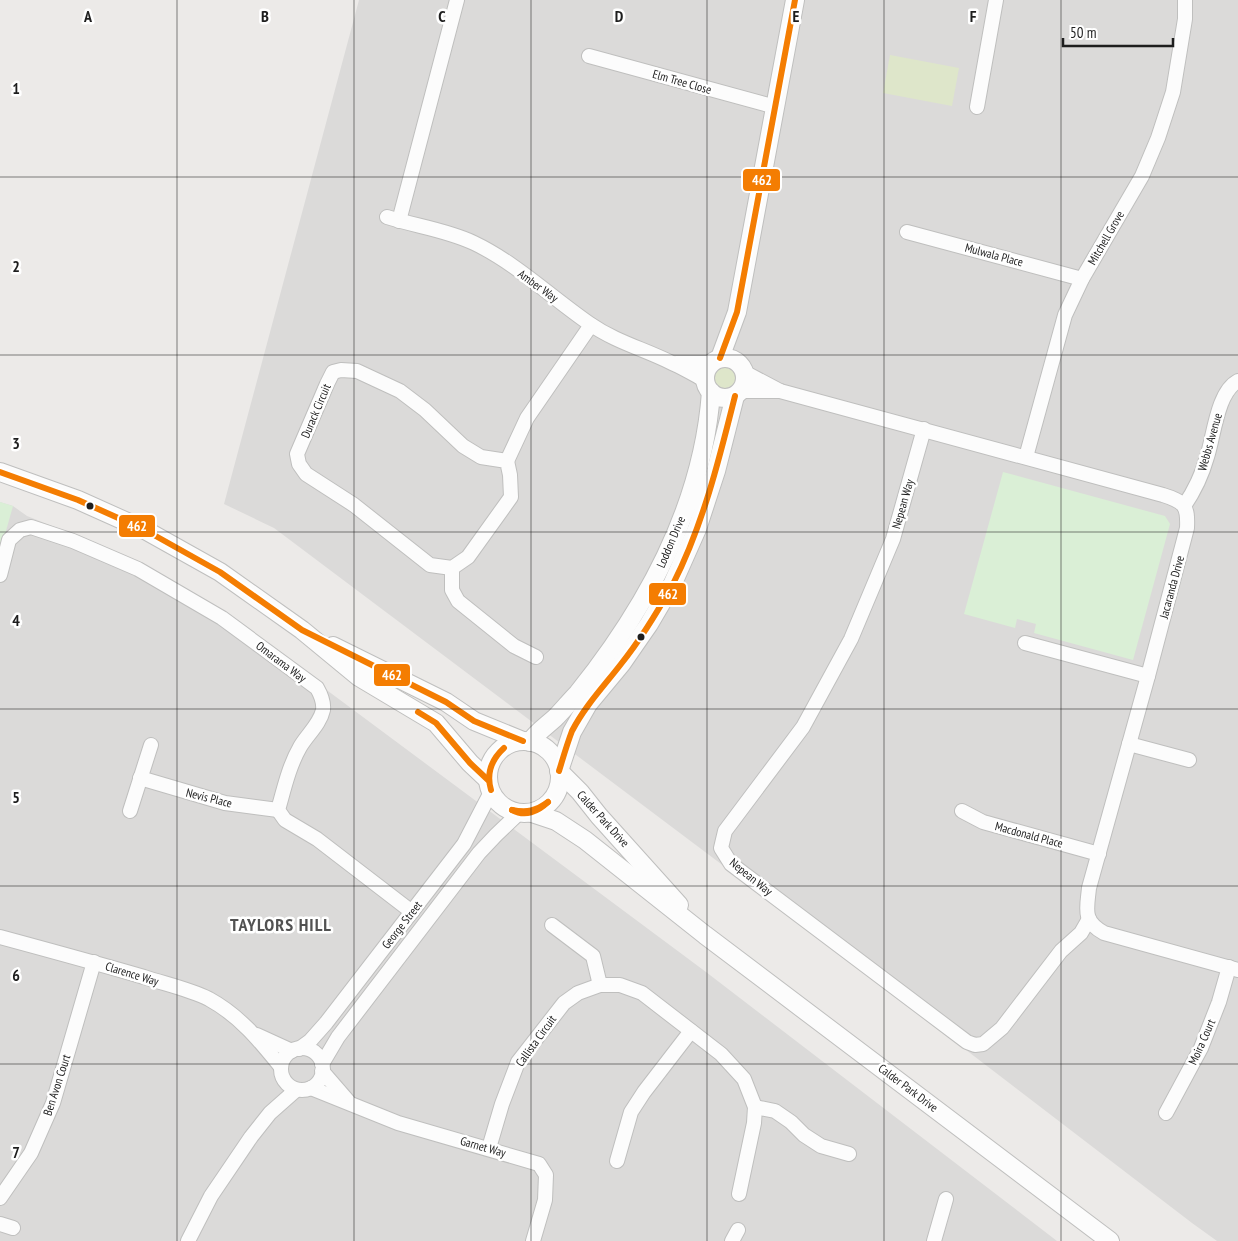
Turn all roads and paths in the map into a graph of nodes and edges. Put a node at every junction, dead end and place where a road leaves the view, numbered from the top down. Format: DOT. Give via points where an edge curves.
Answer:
graph roads {
  1 [pos="457,0"];
  2 [pos="795,0"];
  3 [pos="996,0"];
  4 [pos="1185,0"];
  5 [pos="1192,0"];
  6 [pos="1185,19"];
  7 [pos="589,56"];
  8 [pos="776,107"];
  9 [pos="977,107"];
  10 [pos="907,232"];
  11 [pos="1082,279"];
  12 [pos="591,325"];
  13 [pos="672,363"];
  14 [pos="728,364"];
  15 [pos="1238,381"];
  16 [pos="709,387"];
  17 [pos="780,391"];
  18 [pos="738,394"];
  19 [pos="924,429"];
  20 [pos="1026,457"];
  21 [pos="507,461"];
  22 [pos="0,472"];
  23 [pos="1184,506"];
  24 [pos="452,568"];
  25 [pos="0,575"];
  26 [pos="302,630"];
  27 [pos="1025,643"];
  28 [pos="536,658"];
  29 [pos="1148,676"];
  30 [pos="527,741"];
  31 [pos="1129,744"];
  32 [pos="151,745"];
  33 [pos="1189,760"];
  34 [pos="560,771"];
  35 [pos="140,778"];
  36 [pos="490,786"];
  37 [pos="278,810"];
  38 [pos="130,811"];
  39 [pos="962,811"];
  40 [pos="526,813"];
  41 [pos="1099,854"];
  42 [pos="412,912"];
  43 [pos="1089,919"];
  44 [pos="552,925"];
  45 [pos="705,935"];
  46 [pos="0,936"];
  47 [pos="94,962"];
  48 [pos="1233,968"];
  49 [pos="600,985"];
  50 [pos="692,1031"];
  51 [pos="254,1034"];
  52 [pos="296,1050"];
  53 [pos="281,1067"];
  54 [pos="322,1068"];
  55 [pos="284,1081"];
  56 [pos="311,1088"];
  57 [pos="296,1090"];
  58 [pos="350,1104"];
  59 [pos="755,1107"];
  60 [pos="1166,1113"];
  61 [pos="270,1114"];
  62 [pos="489,1148"];
  63 [pos="849,1154"];
  64 [pos="617,1161"];
  65 [pos="739,1194"];
  66 [pos="0,1198"];
  67 [pos="946,1199"];
  68 [pos="188,1241"];
  69 [pos="533,1241"];
  70 [pos="934,1241"];
  71 [pos="1110,1241"];
  1 -- 12 [label="street, Amber Way" via="393,219 474,243 546,290"];
  2 -- 8 [label="street"];
  3 -- 9 [label="street"];
  4 -- 6 [label="street, Mitchell Grove"];
  5 -- 6 [label="street, Mitchell Grove"];
  6 -- 11 [label="street, Mitchell Grove" via="1173,92 1158,138 1142,176"];
  7 -- 8 [label="street, Elm Tree Close"];
  8 -- 14 [label="street"];
  10 -- 11 [label="street, Mulwala Place"];
  11 -- 20 [label="street, Mitchell Grove" via="1065,315"];
  12 -- 13 [label="street, Amber Way" via="631,347"];
  12 -- 21 [label="street" via="527,418"];
  13 -- 14 [label="street, Amber Way"];
  13 -- 16 [label="street, Amber Way"];
  14 -- 16 [label="street" via="708,368"];
  14 -- 17 [label="street"];
  14 -- 18 [label="street" via="745,382"];
  15 -- 23 [label="street, Webbs Avenue" via="1228,388 1222,401 1208,457 1196,488"];
  16 -- 18 [label="street" via="722,398"];
  16 -- 30 [label="street, Loddon Drive" via="710,416 694,482 658,572 641,604 577,694"];
  17 -- 18 [label="street"];
  17 -- 19 [label="street"];
  18 -- 34 [label="street, Loddon Drive" via="697,529 673,583 622,663 588,704 572,732"];
  19 -- 20 [label="street"];
  19 -- 43 [label="street, Nepean Way" via="893,539 851,639 802,727 725,831 721,848 731,864 974,1045 983,1044 1002,1028"];
  20 -- 23 [label="street" via="1178,500"];
  21 -- 24 [label="street" via="511,497 468,557"];
  21 -- 24 [label="street, Durack Circuit" via="481,457 463,446 426,410 400,392 357,371 333,372 297,454 302,469 430,565"];
  22 -- 26 [label="street" via="78,500 145,530 220,572"];
  23 -- 29 [label="street, Jacaranda Drive" via="1188,515 1187,528"];
  24 -- 28 [label="street" via="452,590 458,601 514,646"];
  25 -- 37 [label="street, Omarama Way" via="9,540 20,530 31,527 73,541 138,569 222,618 317,688 323,710 300,748"];
  26 -- 30 [label="street" via="446,702 474,721"];
  26 -- 36 [label="street" via="359,677 436,723"];
  27 -- 29 [label="street"];
  29 -- 31 [label="street, Jacaranda Drive"];
  30 -- 34 [label="street" via="549,751"];
  30 -- 36 [label="street" via="512,743 494,758 489,768"];
  31 -- 33 [label="street"];
  31 -- 41 [label="street, Jacaranda Drive"];
  32 -- 35 [label="street"];
  34 -- 40 [label="street" via="560,783 550,802 542,809"];
  34 -- 45 [label="street, Calder Park Drive"];
  35 -- 37 [label="street, Nevis Place" via="225,804"];
  35 -- 38 [label="street"];
  36 -- 40 [label="street" via="498,802 508,810"];
  36 -- 42 [label="street, George Street" via="464,844"];
  37 -- 42 [label="street" via="286,820 317,839"];
  39 -- 41 [label="street, Macdonald Place" via="983,822"];
  40 -- 45 [label="street, Calder Park Drive" via="556,821 585,840"];
  40 -- 54 [label="street, George Street" via="496,834 479,854 338,1037"];
  41 -- 43 [label="street, Jacaranda Drive" via="1089,888"];
  42 -- 52 [label="street, George Street" via="326,1023 310,1041"];
  43 -- 48 [label="street" via="1093,928 1104,933"];
  44 -- 49 [label="street" via="592,956"];
  45 -- 71 [label="street, Calder Park Drive"];
  46 -- 47 [label="street, Clarence Way"];
  47 -- 51 [label="street, Clarence Way" via="209,999"];
  47 -- 66 [label="street, Ben Avon Court" via="53,1103 31,1153"];
  48 -- 60 [label="street, Moira Court" via="1201,1048"];
  49 -- 50 [label="street, Callista Circuit" via="620,985 642,993"];
  49 -- 62 [label="street, Callista Circuit" via="578,993 564,1003 518,1062"];
  50 -- 59 [label="street, Callista Circuit" via="721,1054 744,1079"];
  50 -- 64 [label="street" via="632,1112"];
  51 -- 52 [label="street, Clarence Way"];
  51 -- 53 [label="street, Clarence Way"];
  52 -- 53 [label="street" via="287,1055"];
  52 -- 54 [label="street" via="305,1049 316,1054"];
  53 -- 55 [label="street"];
  54 -- 56 [label="street" via="317,1084"];
  54 -- 58 [label="street, Garnet Way"];
  55 -- 57 [label="street"];
  55 -- 61 [label="street"];
  56 -- 57 [label="street"];
  56 -- 58 [label="street, Garnet Way"];
  57 -- 61 [label="street"];
  58 -- 62 [label="street, Garnet Way" via="398,1123"];
  59 -- 63 [label="street" via="775,1111 821,1146"];
  59 -- 65 [label="street, Callista Circuit"];
  61 -- 68 [label="street" via="211,1196"];
  62 -- 69 [label="street, Garnet Way" via="539,1164 546,1175 545,1200"];
  67 -- 70 [label="street"];
}
